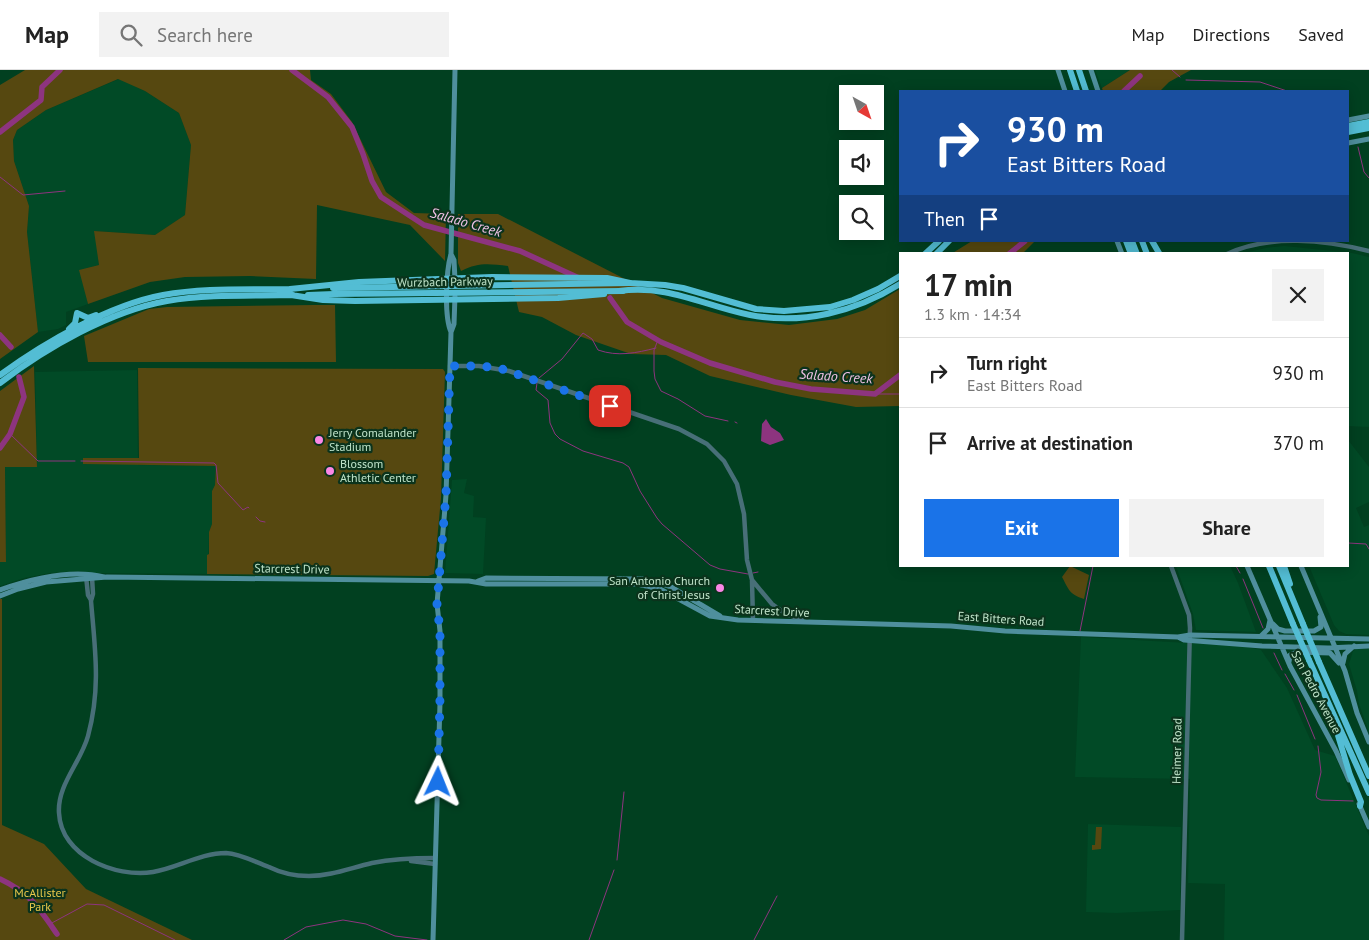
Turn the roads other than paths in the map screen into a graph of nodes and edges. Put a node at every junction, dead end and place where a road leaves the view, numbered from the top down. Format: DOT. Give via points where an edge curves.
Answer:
graph roads {
  1 [pos="455,70"];
  2 [pos="1058,70"];
  3 [pos="1070,70"];
  4 [pos="1079,70"];
  5 [pos="1091,70"];
  6 [pos="1066,90"];
  7 [pos="1077,90"];
  8 [pos="1086,90"];
  9 [pos="1098,90"];
  10 [pos="1369,116"];
  11 [pos="1349,120"];
  12 [pos="1369,122"];
  13 [pos="1349,126"];
  14 [pos="1369,128"];
  15 [pos="1349,132"];
  16 [pos="1369,138"];
  17 [pos="1349,143"];
  18 [pos="938,242"];
  19 [pos="950,242"];
  20 [pos="1268,242"];
  21 [pos="1268,242"];
  22 [pos="1317,242"];
  23 [pos="1317,242"];
  24 [pos="927,252"];
  25 [pos="938,252"];
  26 [pos="1232,252"];
  27 [pos="1369,252"];
  28 [pos="451,268"];
  29 [pos="899,277"];
  30 [pos="468,278"];
  31 [pos="452,279"];
  32 [pos="436,280"];
  33 [pos="630,283"];
  34 [pos="899,285"];
  35 [pos="334,291"];
  36 [pos="623,291"];
  37 [pos="290,292"];
  38 [pos="451,299"];
  39 [pos="468,299"];
  40 [pos="435,300"];
  41 [pos="135,303"];
  42 [pos="448,311"];
  43 [pos="454,313"];
  44 [pos="452,332"];
  45 [pos="55,339"];
  46 [pos="450,366"];
  47 [pos="0,375"];
  48 [pos="0,383"];
  49 [pos="1171,567"];
  50 [pos="1247,567"];
  51 [pos="1269,567"];
  52 [pos="1279,567"];
  53 [pos="1284,567"];
  54 [pos="1302,567"];
  55 [pos="89,577"];
  56 [pos="439,580"];
  57 [pos="752,580"];
  58 [pos="0,590"];
  59 [pos="0,596"];
  60 [pos="1319,608"];
  61 [pos="1298,614"];
  62 [pos="753,620"];
  63 [pos="1270,620"];
  64 [pos="823,623"];
  65 [pos="1260,636"];
  66 [pos="1277,637"];
  67 [pos="1190,638"];
  68 [pos="1332,638"];
  69 [pos="1369,639"];
  70 [pos="1281,646"];
  71 [pos="1356,646"];
  72 [pos="1369,646"];
  73 [pos="1335,647"];
  74 [pos="1288,663"];
  75 [pos="1345,671"];
  76 [pos="1328,701"];
  77 [pos="1369,742"];
  78 [pos="1369,776"];
  79 [pos="1369,793"];
  80 [pos="1360,806"];
  81 [pos="1369,827"];
  82 [pos="435,861"];
  83 [pos="433,940"];
  84 [pos="1182,940"];
  1 -- 28 [label="main road"];
  2 -- 6 [label="main road"];
  3 -- 7 [label="highway"];
  4 -- 8 [label="highway"];
  5 -- 9 [label="main road"];
  10 -- 11 [label="main road"];
  12 -- 13 [label="highway"];
  14 -- 15 [label="highway"];
  16 -- 17 [label="main road"];
  18 -- 24 [label="highway"];
  19 -- 25 [label="highway"];
  20 -- 23 [label="street"];
  21 -- 26 [label="street"];
  22 -- 27 [label="street"];
  28 -- 30 [label="main road"];
  28 -- 31 [label="main road"];
  28 -- 32 [label="main road"];
  29 -- 33 [label="highway, Wurzbach Parkway" via="878,289 830,307 784,311 756,309 683,288"];
  30 -- 31 [label="highway"];
  30 -- 33 [label="highway, bridge" via="607,278"];
  31 -- 32 [label="highway"];
  31 -- 38 [label="main road"];
  32 -- 37 [label="highway" via="354,282"];
  32 -- 40 [label="highway" via="440,292"];
  33 -- 35 [label="highway, Wurzbach Parkway, bridge"];
  34 -- 36 [label="highway, Wurzbach Parkway" via="847,310 798,318 750,315 669,292"];
  35 -- 36 [label="highway, Wurzbach Parkway, bridge"];
  35 -- 37 [label="highway, Wurzbach Parkway"];
  36 -- 39 [label="highway, bridge" via="558,298"];
  37 -- 40 [label="highway" via="323,300"];
  37 -- 41 [label="highway, Wurzbach Parkway" via="181,292"];
  37 -- 48 [label="highway, Wurzbach Parkway" via="190,298 137,308 58,344"];
  38 -- 39 [label="highway"];
  38 -- 40 [label="highway"];
  38 -- 42 [label="main road"];
  38 -- 43 [label="main road"];
  39 -- 43 [label="main road"];
  40 -- 42 [label="main road"];
  41 -- 45 [label="highway, Wurzbach Parkway"];
  41 -- 45 [label="highway" via="117,306 88,318 77,313 74,326"];
  42 -- 44 [label="main road"];
  43 -- 44 [label="main road"];
  44 -- 46 [label="main road"];
  45 -- 47 [label="highway, Wurzbach Parkway"];
  46 -- 56 [label="main road" via="446,495"];
  46 -- 57 [label="street" via="509,371 679,429 706,444 724,461 737,484"];
  49 -- 67 [label="street, Heimer Road" via="1189,615"];
  50 -- 63 [label="main road, San Pedro Avenue"];
  51 -- 76 [label="highway, bridge"];
  52 -- 61 [label="highway"];
  53 -- 61 [label="highway"];
  54 -- 60 [label="main road, San Pedro Avenue"];
  55 -- 56 [label="main road, Starcrest Drive"];
  55 -- 58 [label="main road, Starcrest Drive" via="60,575"];
  55 -- 59 [label="main road, Starcrest Drive" via="46,582"];
  55 -- 82 [label="street" via="96,697 87,739 63,788 58,810 64,836 78,851 102,865 139,873 225,853 282,872 307,876 402,860"];
  56 -- 62 [label="main road, Starcrest Drive" via="642,580 720,616"];
  56 -- 82 [label="main road" via="440,703"];
  57 -- 62 [label="street"];
  57 -- 64 [label="street" via="780,610 799,620"];
  60 -- 63 [label="main road" via="1321,625 1315,631 1283,631"];
  60 -- 68 [label="main road, San Pedro Avenue"];
  61 -- 78 [label="highway, bridge"];
  62 -- 64 [label="main road, Starcrest Drive"];
  63 -- 65 [label="main road" via="1268,629"];
  63 -- 66 [label="main road, San Pedro Avenue"];
  64 -- 67 [label="main road, East Bitters Road"];
  65 -- 66 [label="main road, East Bitters Road"];
  65 -- 67 [label="main road, East Bitters Road"];
  66 -- 68 [label="main road, East Bitters Road"];
  66 -- 70 [label="main road, San Pedro Avenue"];
  67 -- 70 [label="main road, East Bitters Road"];
  67 -- 84 [label="street, Heimer Road"];
  68 -- 69 [label="main road, East Bitters Road"];
  68 -- 73 [label="main road, San Pedro Avenue"];
  70 -- 73 [label="main road, East Bitters Road"];
  70 -- 74 [label="main road, San Pedro Avenue"];
  71 -- 72 [label="main road, East Bitters Road"];
  71 -- 73 [label="main road, East Bitters Road"];
  71 -- 75 [label="main road" via="1345,655"];
  73 -- 75 [label="main road, San Pedro Avenue"];
  74 -- 75 [label="main road" via="1296,652 1329,653"];
  74 -- 80 [label="main road, San Pedro Avenue" via="1336,751"];
  75 -- 77 [label="main road, San Pedro Avenue"];
  76 -- 79 [label="highway"];
  76 -- 80 [label="highway"];
  80 -- 81 [label="main road, San Pedro Avenue"];
  82 -- 83 [label="main road"];
}
